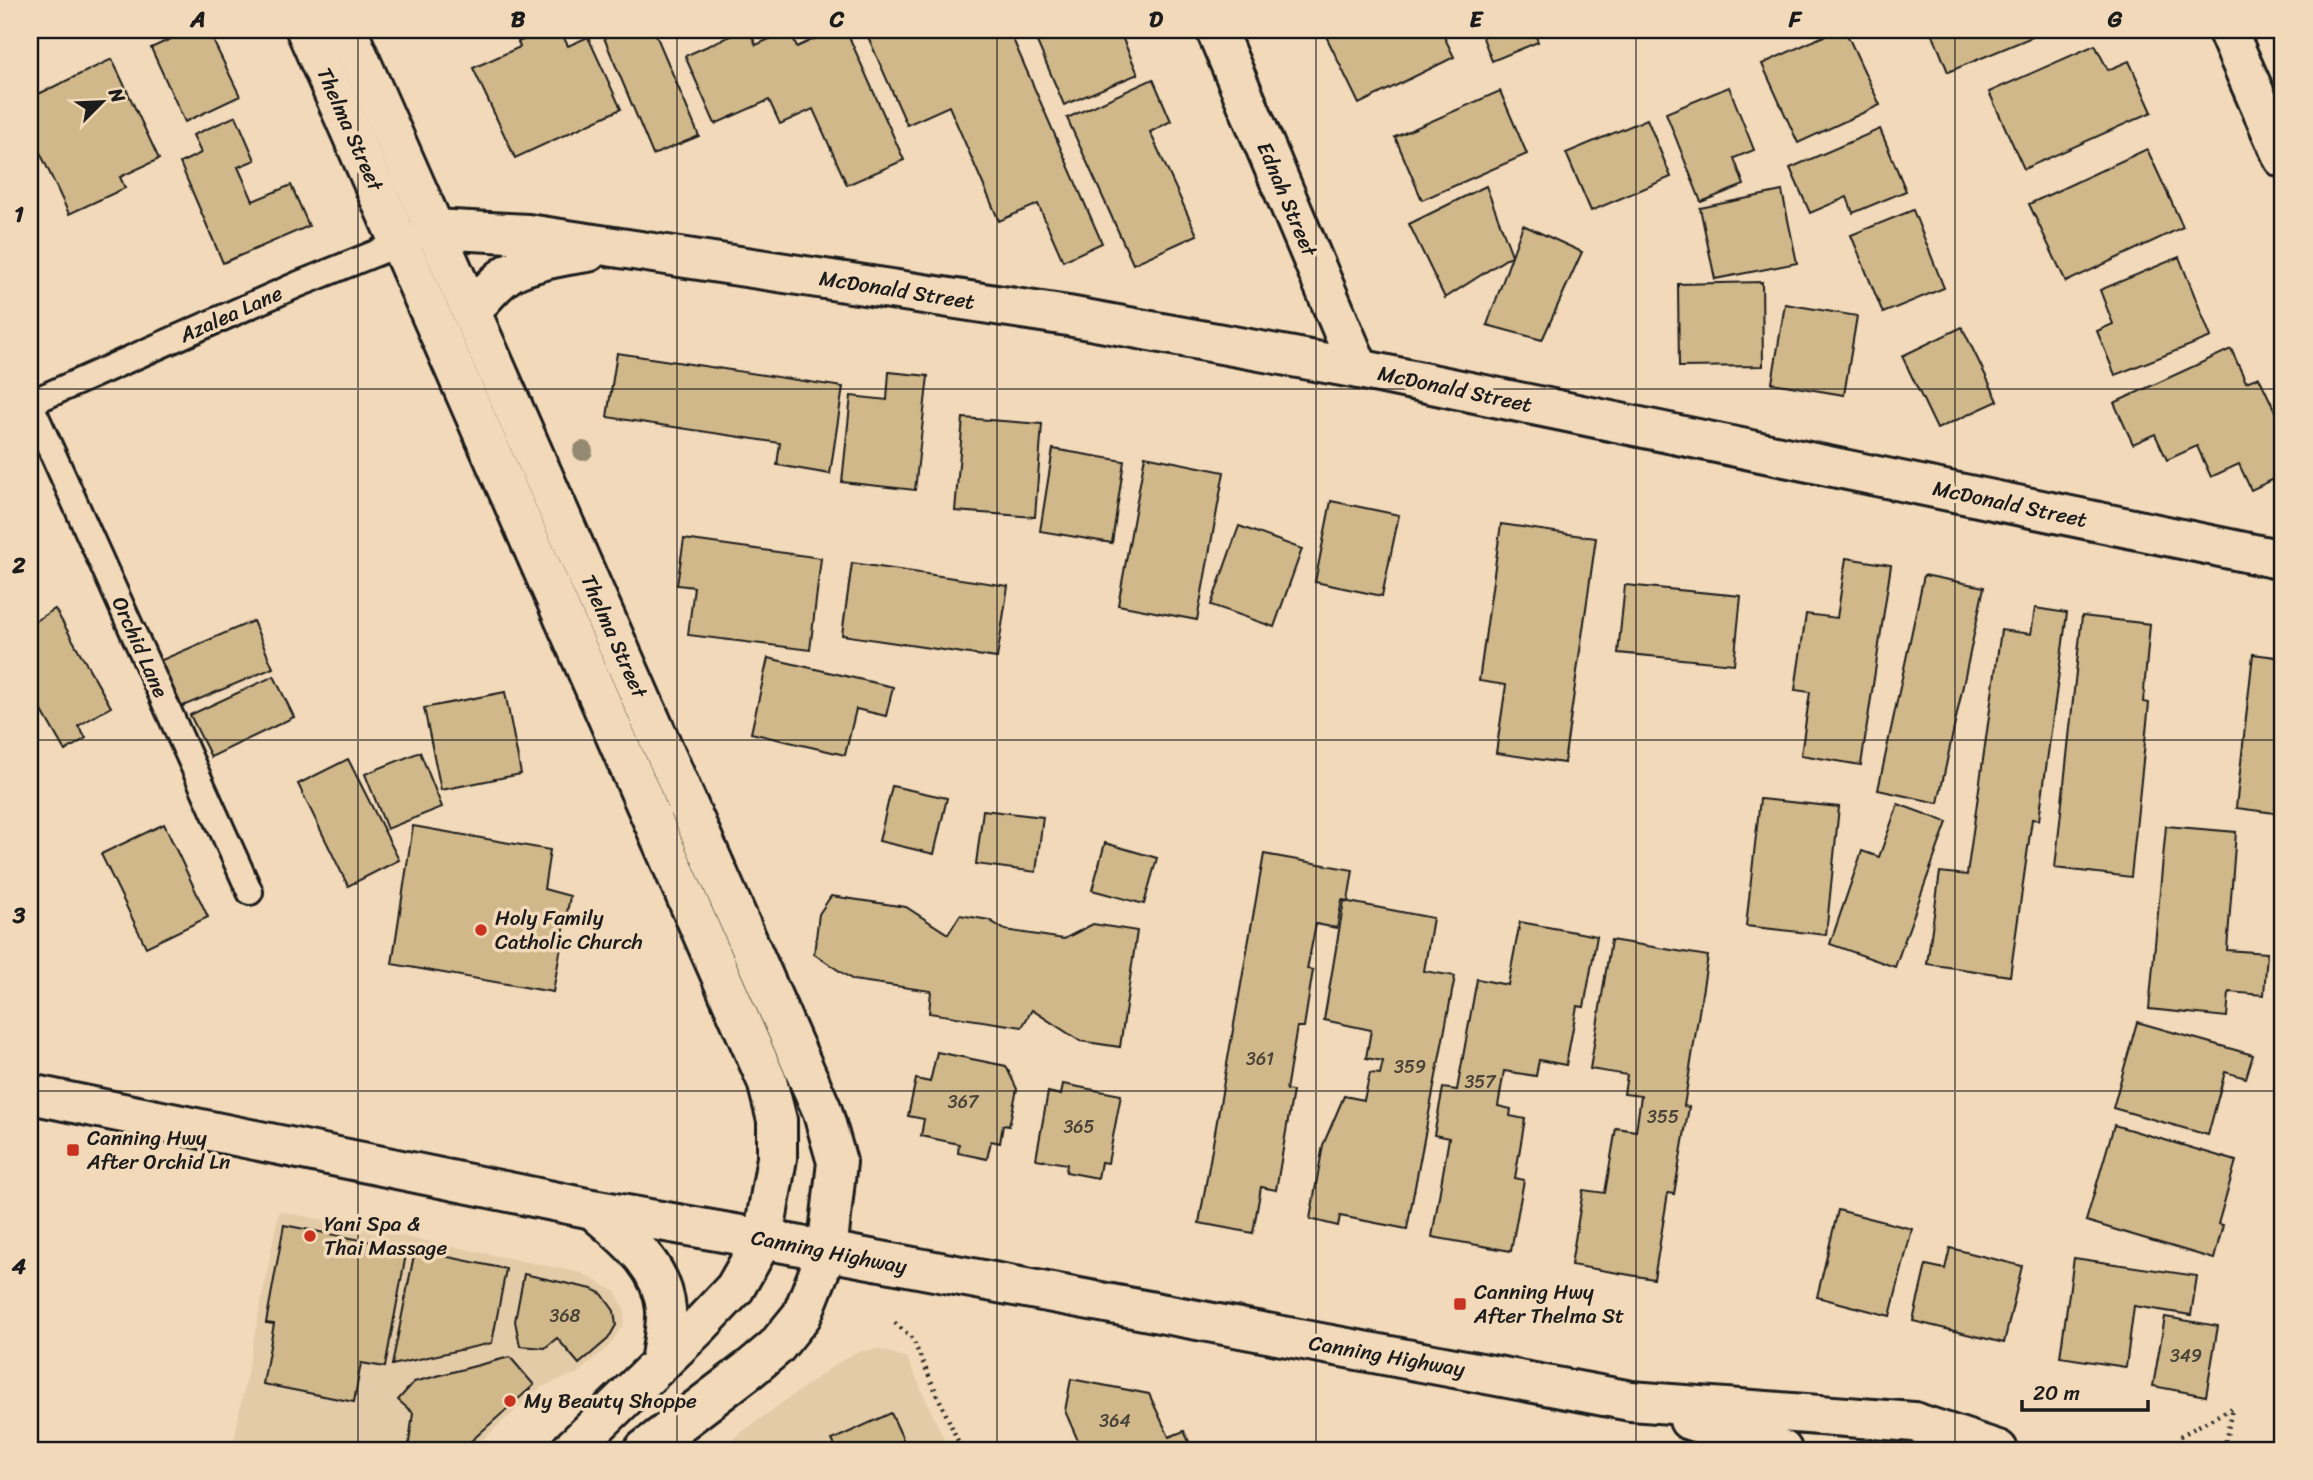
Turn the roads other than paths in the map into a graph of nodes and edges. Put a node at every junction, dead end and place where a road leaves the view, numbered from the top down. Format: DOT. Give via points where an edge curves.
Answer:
graph roads {
  1 [pos="306,30"];
  2 [pos="347,30"];
  3 [pos="1216,30"];
  4 [pos="2227,30"];
  5 [pos="2283,158"];
  6 [pos="417,236"];
  7 [pos="622,249"];
  8 [pos="472,310"];
  9 [pos="1359,369"];
  10 [pos="30,403"];
  11 [pos="2283,560"];
  12 [pos="250,892"];
  13 [pos="30,1094"];
  14 [pos="592,1209"];
  15 [pos="763,1239"];
  16 [pos="827,1252"];
  17 [pos="660,1364"];
  18 [pos="1631,1401"];
  19 [pos="586,1445"];
  20 [pos="644,1450"];
  21 [pos="1782,1450"];
  22 [pos="1998,1450"];
  1 -- 6 [label="main road, Thelma Street"];
  2 -- 6 [label="main road, Thelma Street"];
  3 -- 9 [label="main road, Ednah Street"];
  4 -- 5 [label="main road"];
  6 -- 7 [label="main road, McDonald Street" via="528,234"];
  6 -- 8 [label="main road, Thelma Street"];
  6 -- 10 [label="lane, Azalea Lane"];
  6 -- 15 [label="main road, Thelma Street" via="766,1081 777,1120 777,1158"];
  7 -- 8 [label="main road, McDonald Street" via="565,255 516,270"];
  7 -- 9 [label="main road, McDonald Street" via="1068,316"];
  8 -- 16 [label="main road, Thelma Street" via="822,1110 837,1162"];
  9 -- 11 [label="main road, McDonald Street"];
  10 -- 12 [label="lane, Orchid Lane"];
  13 -- 14 [label="main road, Canning Highway"];
  14 -- 15 [label="main road, Canning Highway"];
  14 -- 17 [label="main road" via="636,1246 658,1279 666,1310"];
  15 -- 16 [label="main road, Canning Highway"];
  15 -- 17 [label="main road, Thelma Street" via="735,1288"];
  16 -- 18 [label="main road, Canning Highway"];
  16 -- 20 [label="main road, Thelma Street" via="802,1315 776,1347"];
  17 -- 19 [label="main road, Thelma Street"];
  18 -- 21 [label="main road, Canning Highway"];
  18 -- 22 [label="main road, Canning Highway" via="1914,1422"];
}
